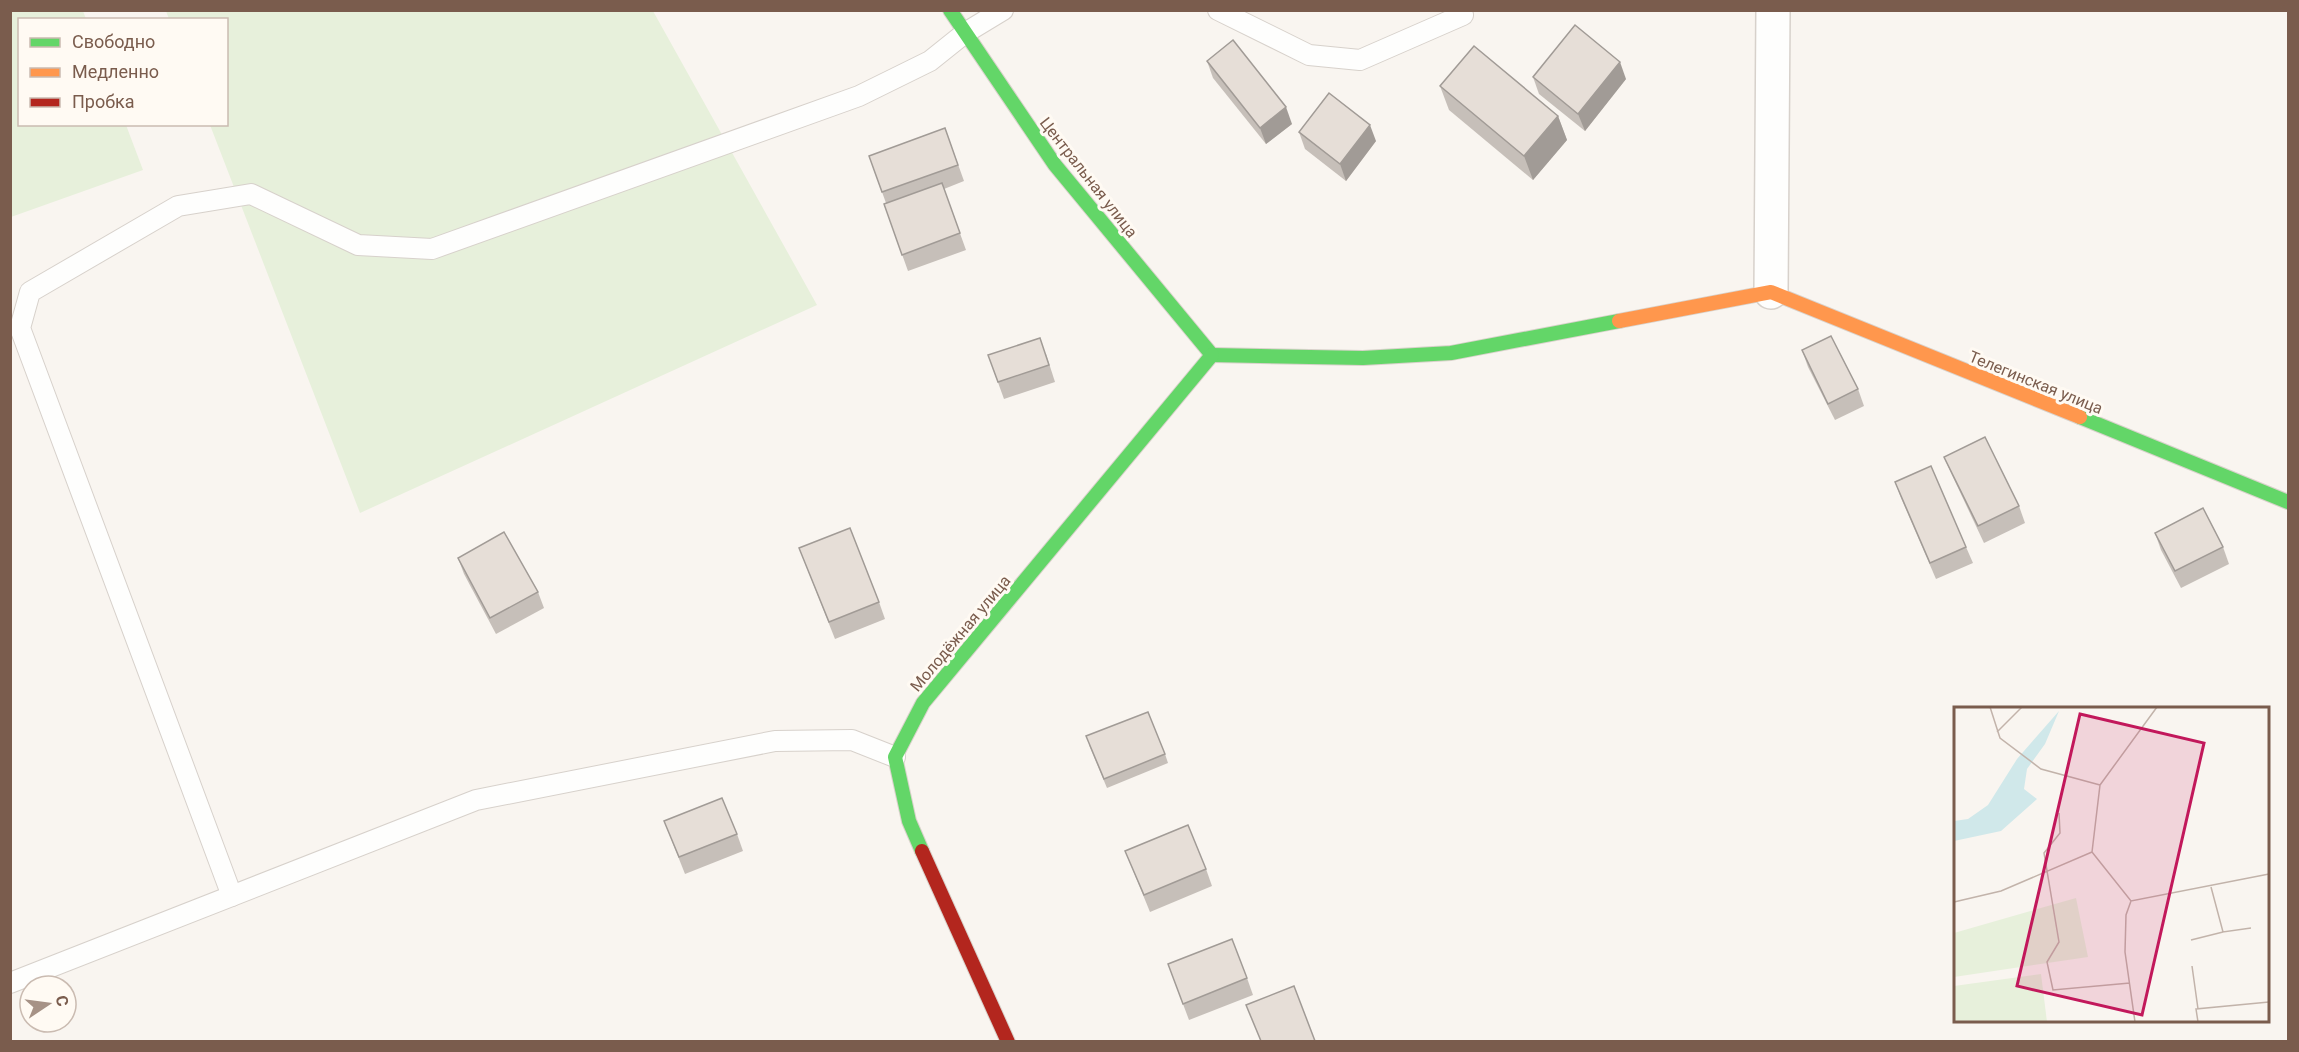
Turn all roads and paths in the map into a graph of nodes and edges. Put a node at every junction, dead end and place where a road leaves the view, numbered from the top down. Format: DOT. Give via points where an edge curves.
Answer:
graph roads {
  1 [pos="950,10"];
  2 [pos="1003,10"];
  3 [pos="1218,10"];
  4 [pos="1773,10"];
  5 [pos="1463,15"];
  6 [pos="965,33"];
  7 [pos="1771,292"];
  8 [pos="1212,355"];
  9 [pos="2289,502"];
  10 [pos="895,757"];
  11 [pos="232,896"];
  12 [pos="10,983"];
  13 [pos="1008,1041"];
  1 -- 6 [label="street, Центральная улица"];
  2 -- 6 [label="lane"];
  3 -- 5 [label="lane" via="1309,55 1360,60"];
  4 -- 7 [label="street"];
  6 -- 8 [label="street, Центральная улица" via="1055,165"];
  6 -- 11 [label="lane" via="930,61 860,96 432,249 358,245 251,194 178,206 30,292 20,328"];
  7 -- 8 [label="street" via="1451,353 1363,358"];
  7 -- 9 [label="street, Телегинская улица"];
  8 -- 10 [label="street, Молодёжная улица" via="923,703"];
  10 -- 11 [label="lane" via="852,740 775,741 476,800"];
  10 -- 13 [label="street" via="909,821"];
  11 -- 12 [label="lane"];
}
